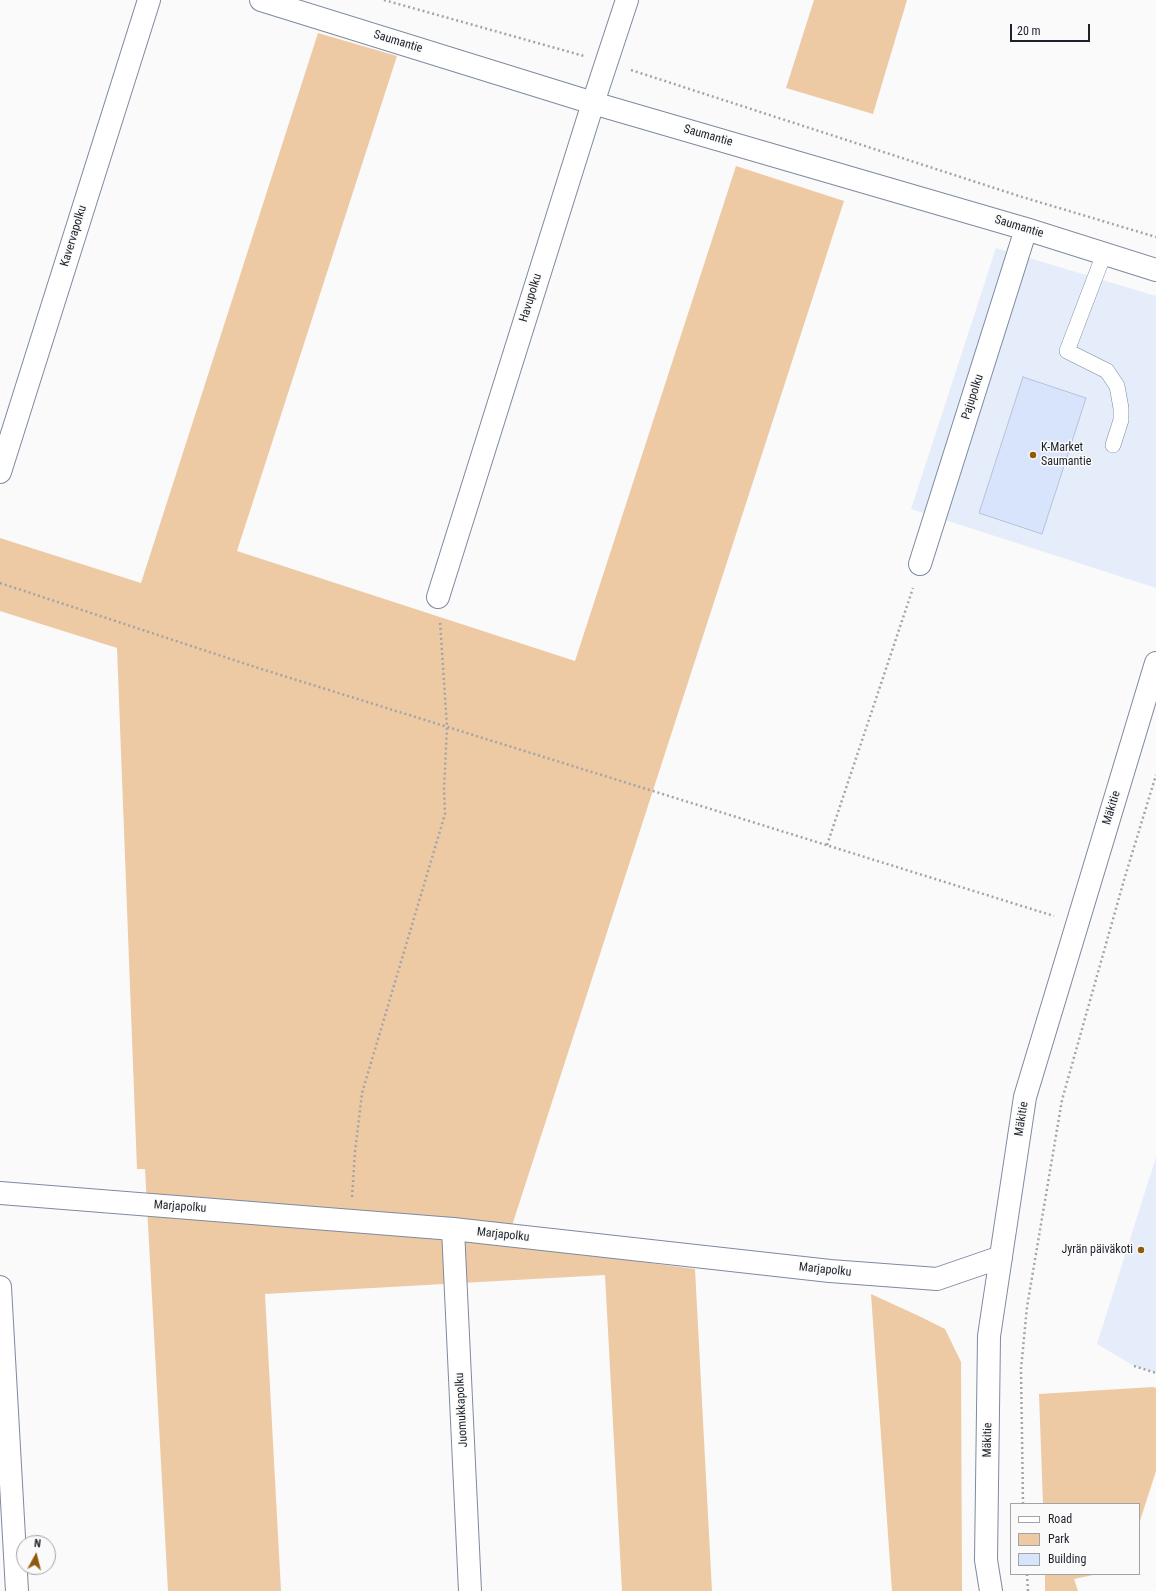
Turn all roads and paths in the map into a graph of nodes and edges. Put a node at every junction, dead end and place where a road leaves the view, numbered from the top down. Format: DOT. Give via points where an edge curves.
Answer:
graph roads {
  1 [pos="149,0"];
  2 [pos="261,0"];
  3 [pos="384,0"];
  4 [pos="627,0"];
  5 [pos="607,62"];
  6 [pos="592,103"];
  7 [pos="1026,229"];
  8 [pos="1156,237"];
  9 [pos="1104,254"];
  10 [pos="1156,270"];
  11 [pos="1113,445"];
  12 [pos="0,472"];
  13 [pos="920,564"];
  14 [pos="0,583"];
  15 [pos="438,596"];
  16 [pos="1156,663"];
  17 [pos="447,726"];
  18 [pos="1156,775"];
  19 [pos="827,845"];
  20 [pos="1077,924"];
  21 [pos="0,1193"];
  22 [pos="350,1221"];
  23 [pos="453,1229"];
  24 [pos="1001,1256"];
  25 [pos="0,1287"];
  26 [pos="1134,1366"];
  27 [pos="1156,1373"];
  28 [pos="1024,1503"];
  29 [pos="1027,1575"];
  30 [pos="17,1591"];
  31 [pos="470,1591"];
  32 [pos="991,1591"];
  33 [pos="1028,1591"];
  1 -- 12 [label="street, Kavervapolku"];
  2 -- 6 [label="street, Saumantie"];
  3 -- 5 [label="path"];
  4 -- 5 [label="street, Havupolku"];
  5 -- 6 [label="street, Havupolku"];
  5 -- 8 [label="path" via="1019,196"];
  6 -- 7 [label="street, Saumantie"];
  6 -- 15 [label="street, Havupolku"];
  7 -- 9 [label="street, Saumantie"];
  7 -- 13 [label="street, Pajupolku"];
  9 -- 10 [label="street, Saumantie"];
  9 -- 11 [label="lane" via="1066,351 1108,371 1117,386 1121,408"];
  13 -- 19 [label="path"];
  14 -- 17 [label="path"];
  15 -- 17 [label="path"];
  16 -- 20 [label="street, Mäkitie"];
  17 -- 19 [label="path"];
  17 -- 22 [label="path" via="445,814 362,1093"];
  18 -- 28 [label="path" via="1062,1100 1026,1307 1021,1369"];
  19 -- 20 [label="path"];
  20 -- 24 [label="street, Mäkitie" via="1025,1097"];
  21 -- 22 [label="street, Marjapolku"];
  22 -- 23 [label="street, Marjapolku"];
  23 -- 24 [label="street, Marjapolku" via="830,1271 937,1279"];
  23 -- 31 [label="street, Juomukkapolku"];
  24 -- 32 [label="street, Mäkitie" via="989,1336 986,1560"];
  25 -- 30 [label="street"];
  26 -- 27 [label="path"];
  29 -- 33 [label="path"];
}
